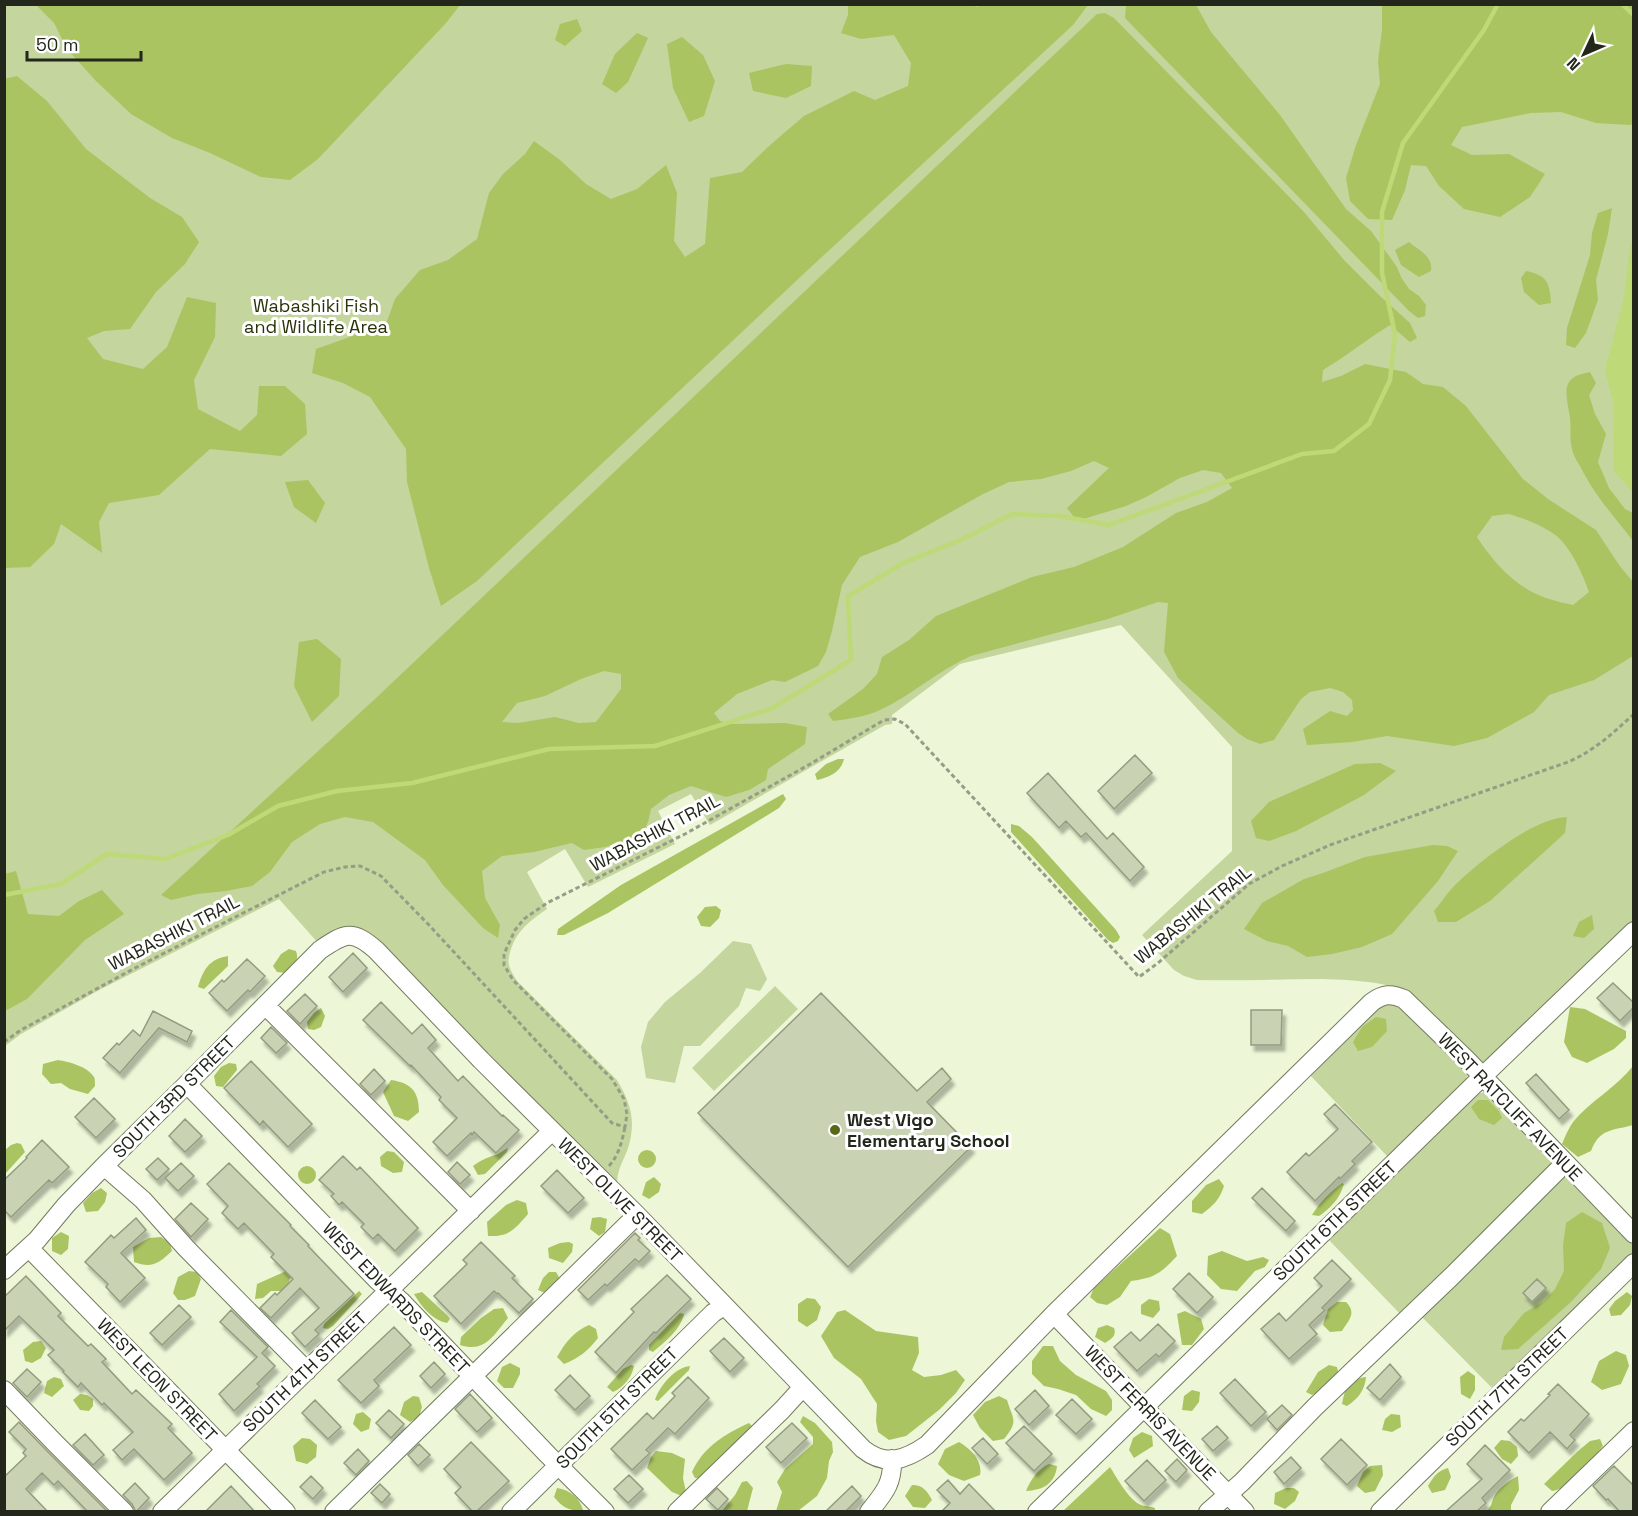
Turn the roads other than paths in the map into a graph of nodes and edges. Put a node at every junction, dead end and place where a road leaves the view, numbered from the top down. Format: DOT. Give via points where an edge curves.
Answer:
graph roads {
  1 [pos="1634,931"];
  2 [pos="351,935"];
  3 [pos="265,1005"];
  4 [pos="1483,1076"];
  5 [pos="187,1084"];
  6 [pos="552,1131"];
  7 [pos="1565,1163"];
  8 [pos="104,1166"];
  9 [pos="471,1211"];
  10 [pos="637,1215"];
  11 [pos="1634,1234"];
  12 [pos="29,1248"];
  13 [pos="1634,1263"];
  14 [pos="4,1270"];
  15 [pos="389,1290"];
  16 [pos="724,1306"];
  17 [pos="1054,1314"];
  18 [pos="307,1371"];
  19 [pos="472,1376"];
  20 [pos="803,1387"];
  21 [pos="4,1390"];
  22 [pos="1144,1407"];
  23 [pos="1634,1431"];
  24 [pos="225,1450"];
  25 [pos="892,1459"];
  26 [pos="559,1465"];
  27 [pos="1228,1493"];
  28 [pos="124,1512"];
  29 [pos="162,1512"];
  30 [pos="286,1512"];
  31 [pos="334,1512"];
  32 [pos="511,1512"];
  33 [pos="604,1512"];
  34 [pos="678,1512"];
  35 [pos="869,1512"];
  36 [pos="1037,1512"];
  37 [pos="1208,1512"];
  38 [pos="1245,1512"];
  39 [pos="1380,1512"];
  40 [pos="1550,1512"];
  1 -- 4 [label="street, SOUTH 6TH STREET"];
  2 -- 3 [label="street, SOUTH 3RD STREET" via="321,950"];
  2 -- 6 [label="street, WEST OLIVE STREET" via="364,939 376,950"];
  3 -- 5 [label="street, SOUTH 3RD STREET"];
  3 -- 9 [label="street"];
  4 -- 7 [label="street, WEST RATCLIFF AVENUE"];
  4 -- 17 [label="street, WEST RATCLIFF AVENUE" via="1404,999 1380,996"];
  4 -- 22 [label="street, SOUTH 6TH STREET"];
  5 -- 8 [label="street, SOUTH 3RD STREET"];
  5 -- 15 [label="street, WEST EDWARDS STREET"];
  6 -- 9 [label="street, SOUTH 4TH STREET"];
  6 -- 10 [label="street, WEST OLIVE STREET"];
  7 -- 11 [label="street, WEST RATCLIFF AVENUE"];
  7 -- 27 [label="street"];
  8 -- 12 [label="street, SOUTH 3RD STREET"];
  8 -- 18 [label="street" via="143,1200"];
  9 -- 15 [label="street, SOUTH 4TH STREET"];
  10 -- 16 [label="street, WEST OLIVE STREET"];
  10 -- 19 [label="street"];
  12 -- 14 [label="street, SOUTH 3RD STREET"];
  12 -- 24 [label="street, WEST LEON STREET"];
  13 -- 39 [label="street, SOUTH 7TH STREET"];
  15 -- 18 [label="street, SOUTH 4TH STREET"];
  15 -- 19 [label="street, WEST EDWARDS STREET"];
  16 -- 20 [label="street, WEST OLIVE STREET"];
  16 -- 26 [label="street, SOUTH 5TH STREET"];
  17 -- 22 [label="street, WEST FERRIS AVENUE"];
  17 -- 25 [label="street" via="927,1445 908,1457"];
  18 -- 24 [label="street, SOUTH 4TH STREET"];
  19 -- 26 [label="street, WEST EDWARDS STREET"];
  19 -- 31 [label="street"];
  20 -- 25 [label="street, WEST OLIVE STREET" via="863,1449 871,1455"];
  20 -- 34 [label="street"];
  21 -- 28 [label="street"];
  22 -- 27 [label="street, WEST FERRIS AVENUE"];
  22 -- 36 [label="street, SOUTH 6TH STREET"];
  23 -- 40 [label="street"];
  24 -- 29 [label="street, SOUTH 4TH STREET"];
  24 -- 30 [label="street, WEST LEON STREET"];
  25 -- 35 [label="street" via="885,1491"];
  26 -- 32 [label="street, SOUTH 5TH STREET"];
  26 -- 33 [label="street, WEST EDWARDS STREET"];
  27 -- 37 [label="street"];
  27 -- 38 [label="street, WEST FERRIS AVENUE"];
}
